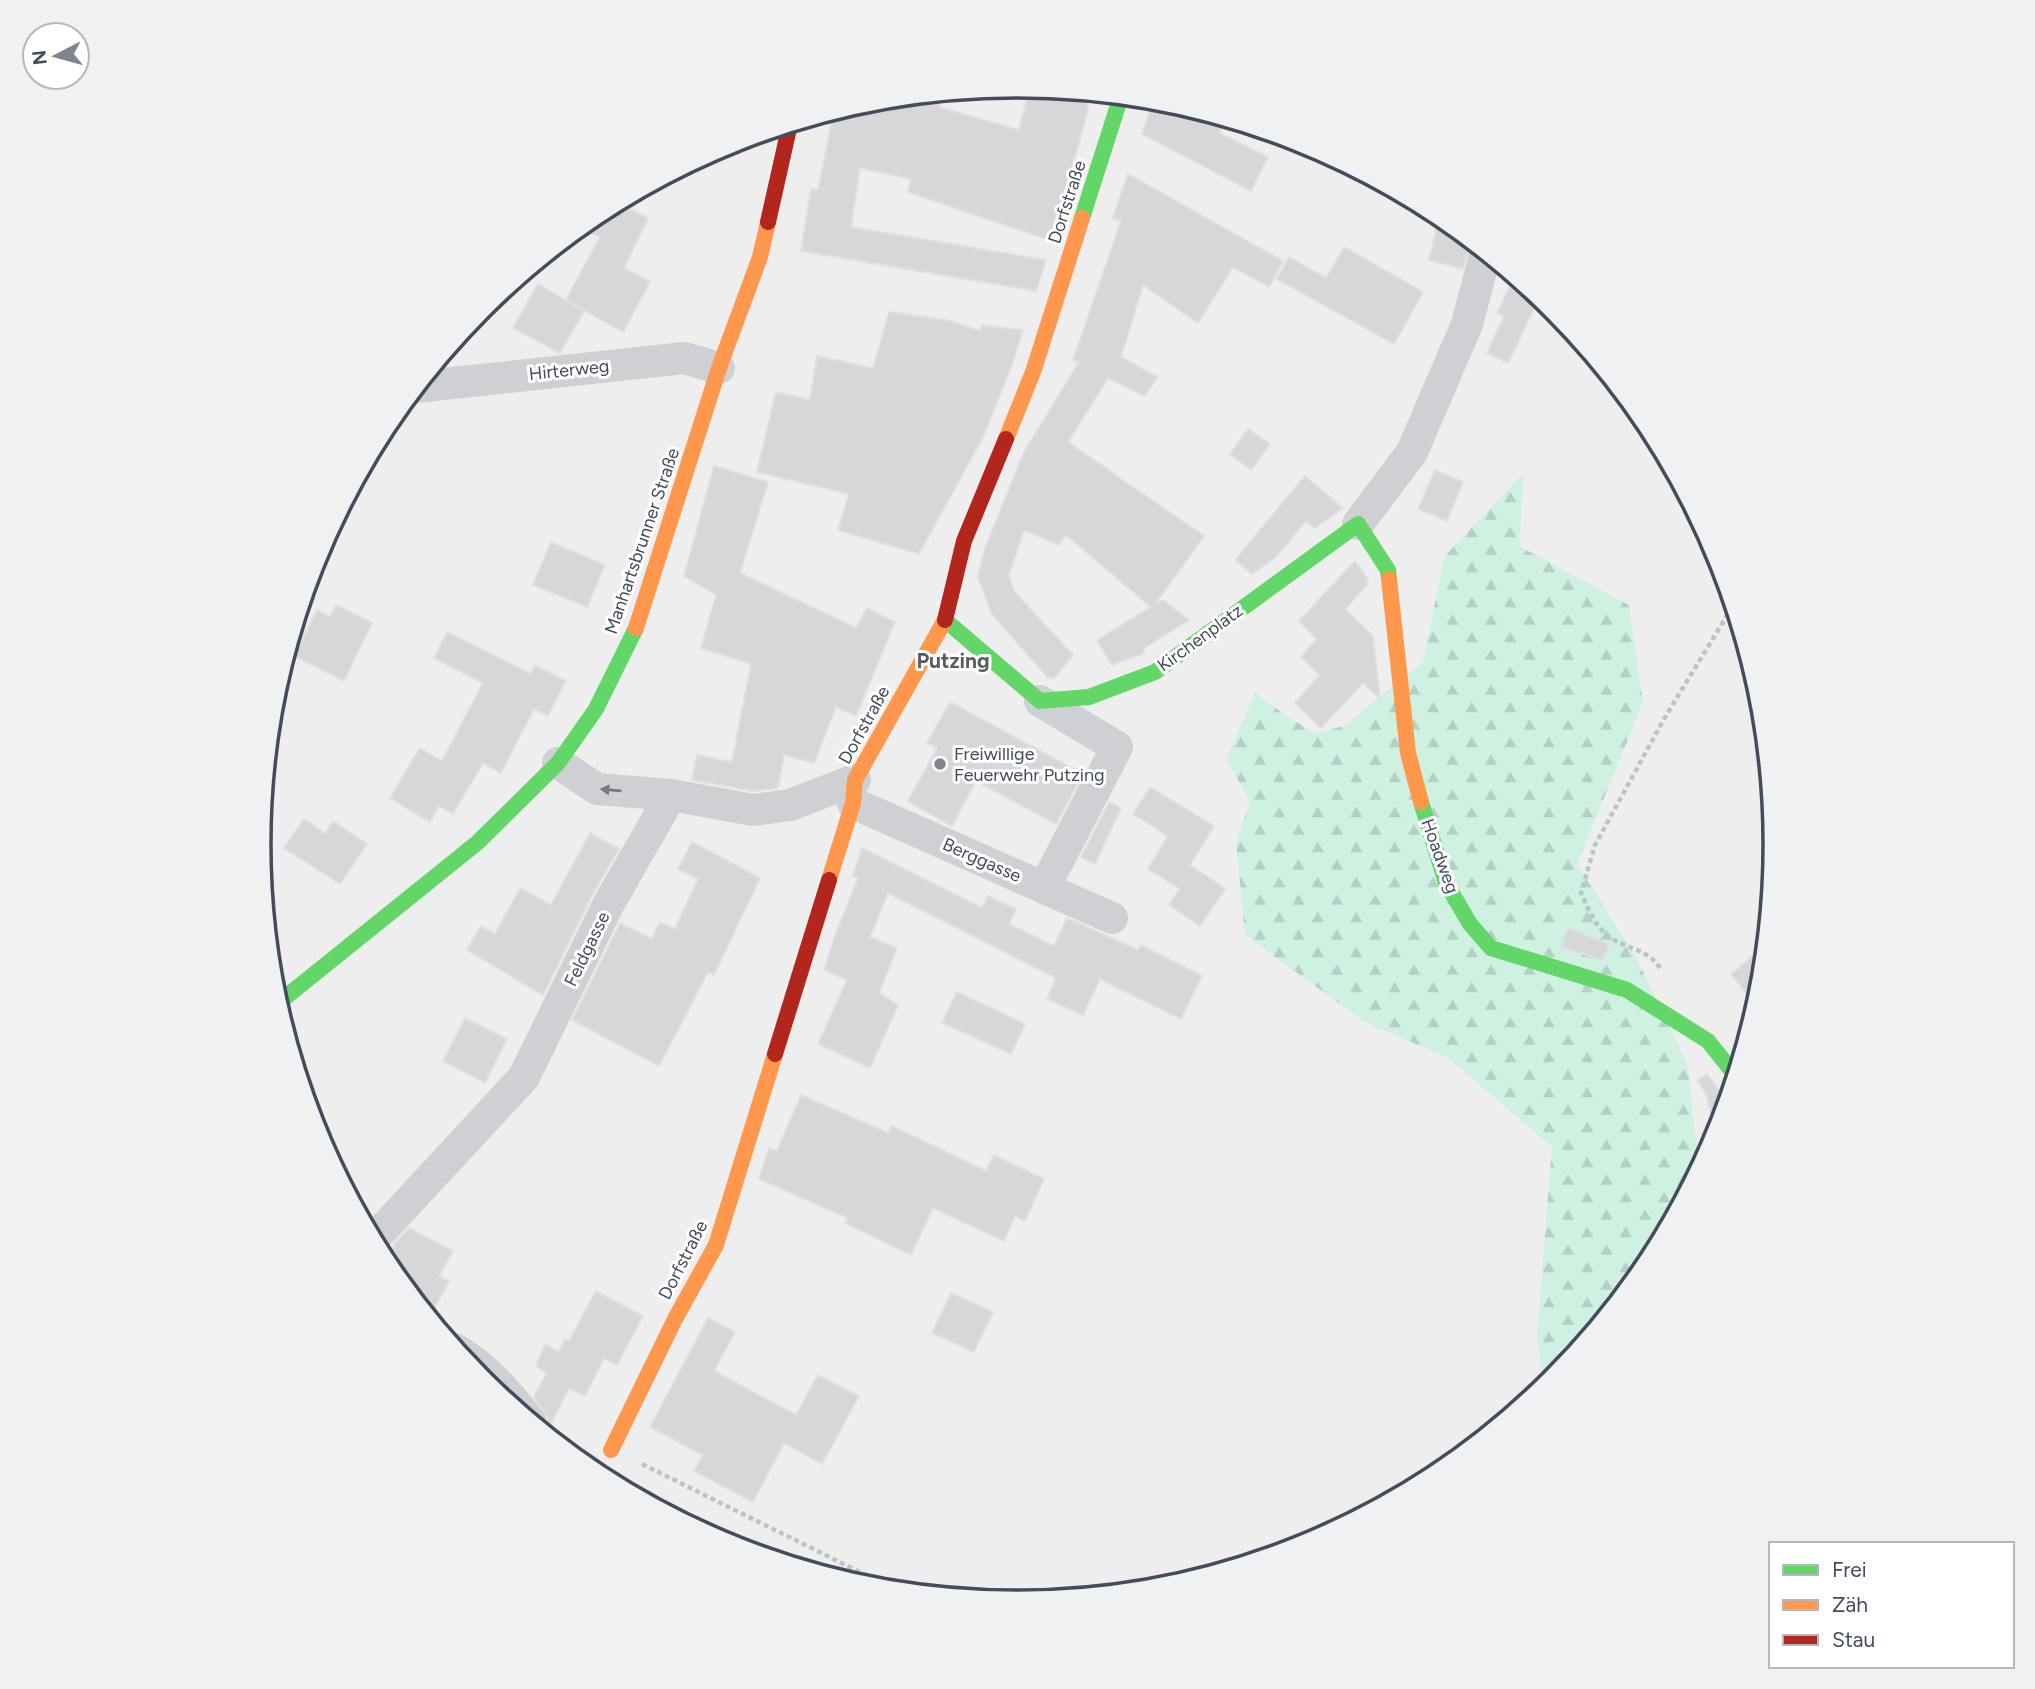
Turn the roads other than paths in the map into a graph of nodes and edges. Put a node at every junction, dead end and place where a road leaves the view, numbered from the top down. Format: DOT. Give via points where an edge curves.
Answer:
graph roads {
  1 [pos="1118,105"];
  2 [pos="788,135"];
  3 [pos="1484,261"];
  4 [pos="719,368"];
  5 [pos="429,386"];
  6 [pos="1358,524"];
  7 [pos="945,620"];
  8 [pos="1040,701"];
  9 [pos="558,763"];
  10 [pos="854,792"];
  11 [pos="671,795"];
  12 [pos="1044,888"];
  13 [pos="1112,918"];
  14 [pos="286,996"];
  15 [pos="1730,1067"];
  16 [pos="380,1232"];
  17 [pos="611,1450"];
  1 -- 7 [label="street, Dorfstraße" via="1033,372 964,541"];
  2 -- 4 [label="street, Manhartsbrunner Straße" via="761,257"];
  3 -- 6 [label="street" via="1467,324 1412,452"];
  4 -- 5 [label="street, Hirterweg" via="684,358"];
  4 -- 9 [label="street, Manhartsbrunner Straße" via="638,624 596,709"];
  6 -- 8 [label="street, Kirchenplatz" via="1155,672 1089,697"];
  6 -- 15 [label="street, Hoadweg" via="1388,570 1408,753 1446,883 1470,924 1491,948 1627,990 1708,1041"];
  7 -- 8 [label="street"];
  7 -- 10 [label="street, Dorfstraße"];
  8 -- 12 [label="street" via="1117,747"];
  11 -- 9 [label="street, one-way" via="597,789"];
  9 -- 14 [label="street, Manhartsbrunner Straße" via="477,844"];
  10 -- 11 [label="street" via="753,810"];
  10 -- 12 [label="street, Berggasse"];
  10 -- 17 [label="street, Dorfstraße" via="716,1245"];
  11 -- 16 [label="street, Feldgasse" via="608,905 524,1077"];
  12 -- 13 [label="street, Berggasse"];
}
